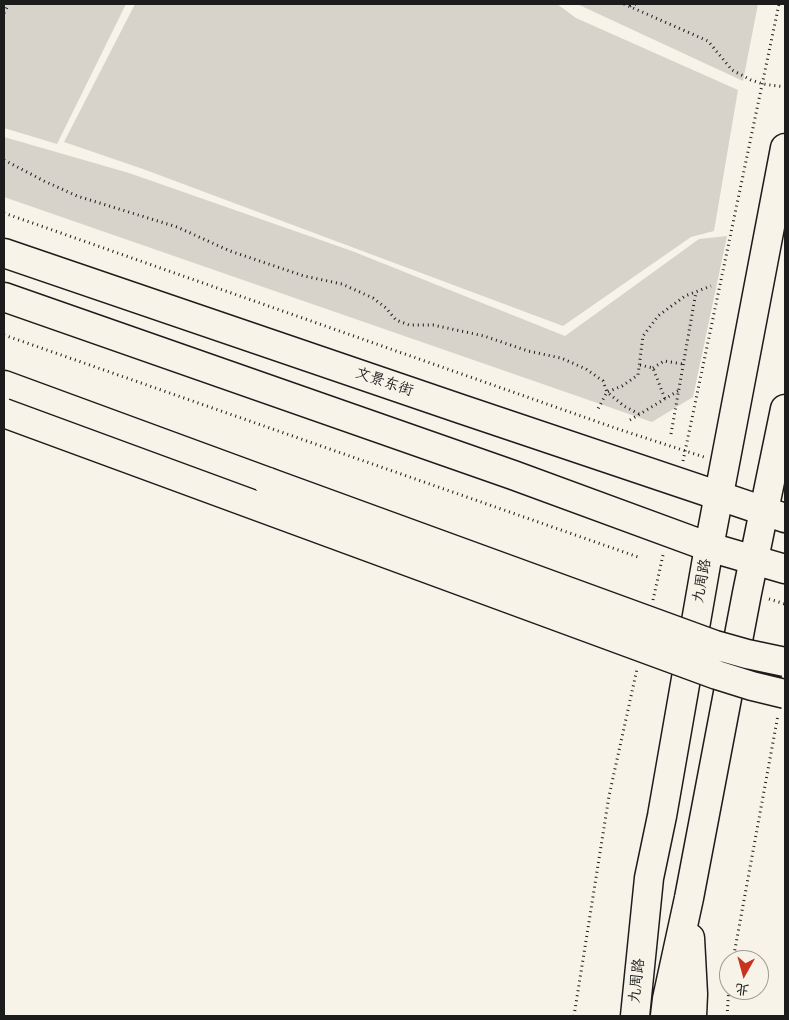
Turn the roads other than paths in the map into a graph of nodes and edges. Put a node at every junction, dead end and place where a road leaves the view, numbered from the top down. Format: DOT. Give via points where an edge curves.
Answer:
graph roads {
  1 [pos="785,148"];
  2 [pos="4,253"];
  3 [pos="4,297"];
  4 [pos="4,385"];
  5 [pos="785,409"];
  6 [pos="4,413"];
  7 [pos="719,496"];
  8 [pos="775,515"];
  9 [pos="709,547"];
  10 [pos="755,560"];
  11 [pos="785,569"];
  12 [pos="785,662"];
  13 [pos="782,704"];
  14 [pos="649,878"];
  15 [pos="689,898"];
  16 [pos="620,1016"];
  17 [pos="635,1016"];
  18 [pos="665,1016"];
  19 [pos="692,1016"];
  1 -- 7 [label="main road, 九周路"];
  2 -- 7 [label="main road, 文景东街"];
  3 -- 9 [label="main road"];
  4 -- 12 [label="main road, bridge" via="715,645"];
  5 -- 8 [label="main road, 九周路"];
  6 -- 13 [label="main road, bridge" via="717,675"];
  7 -- 8 [label="main road, 文景东街"];
  7 -- 9 [label="main road, 九周路"];
  8 -- 10 [label="main road, 九周路"];
  9 -- 10 [label="main road"];
  9 -- 14 [label="main road, 九周路"];
  10 -- 11 [label="main road"];
  10 -- 15 [label="main road, 九周路"];
  14 -- 16 [label="main road"];
  14 -- 17 [label="main road, 九周路"];
  15 -- 18 [label="main road, 九周路"];
  15 -- 19 [label="main road"];
}
